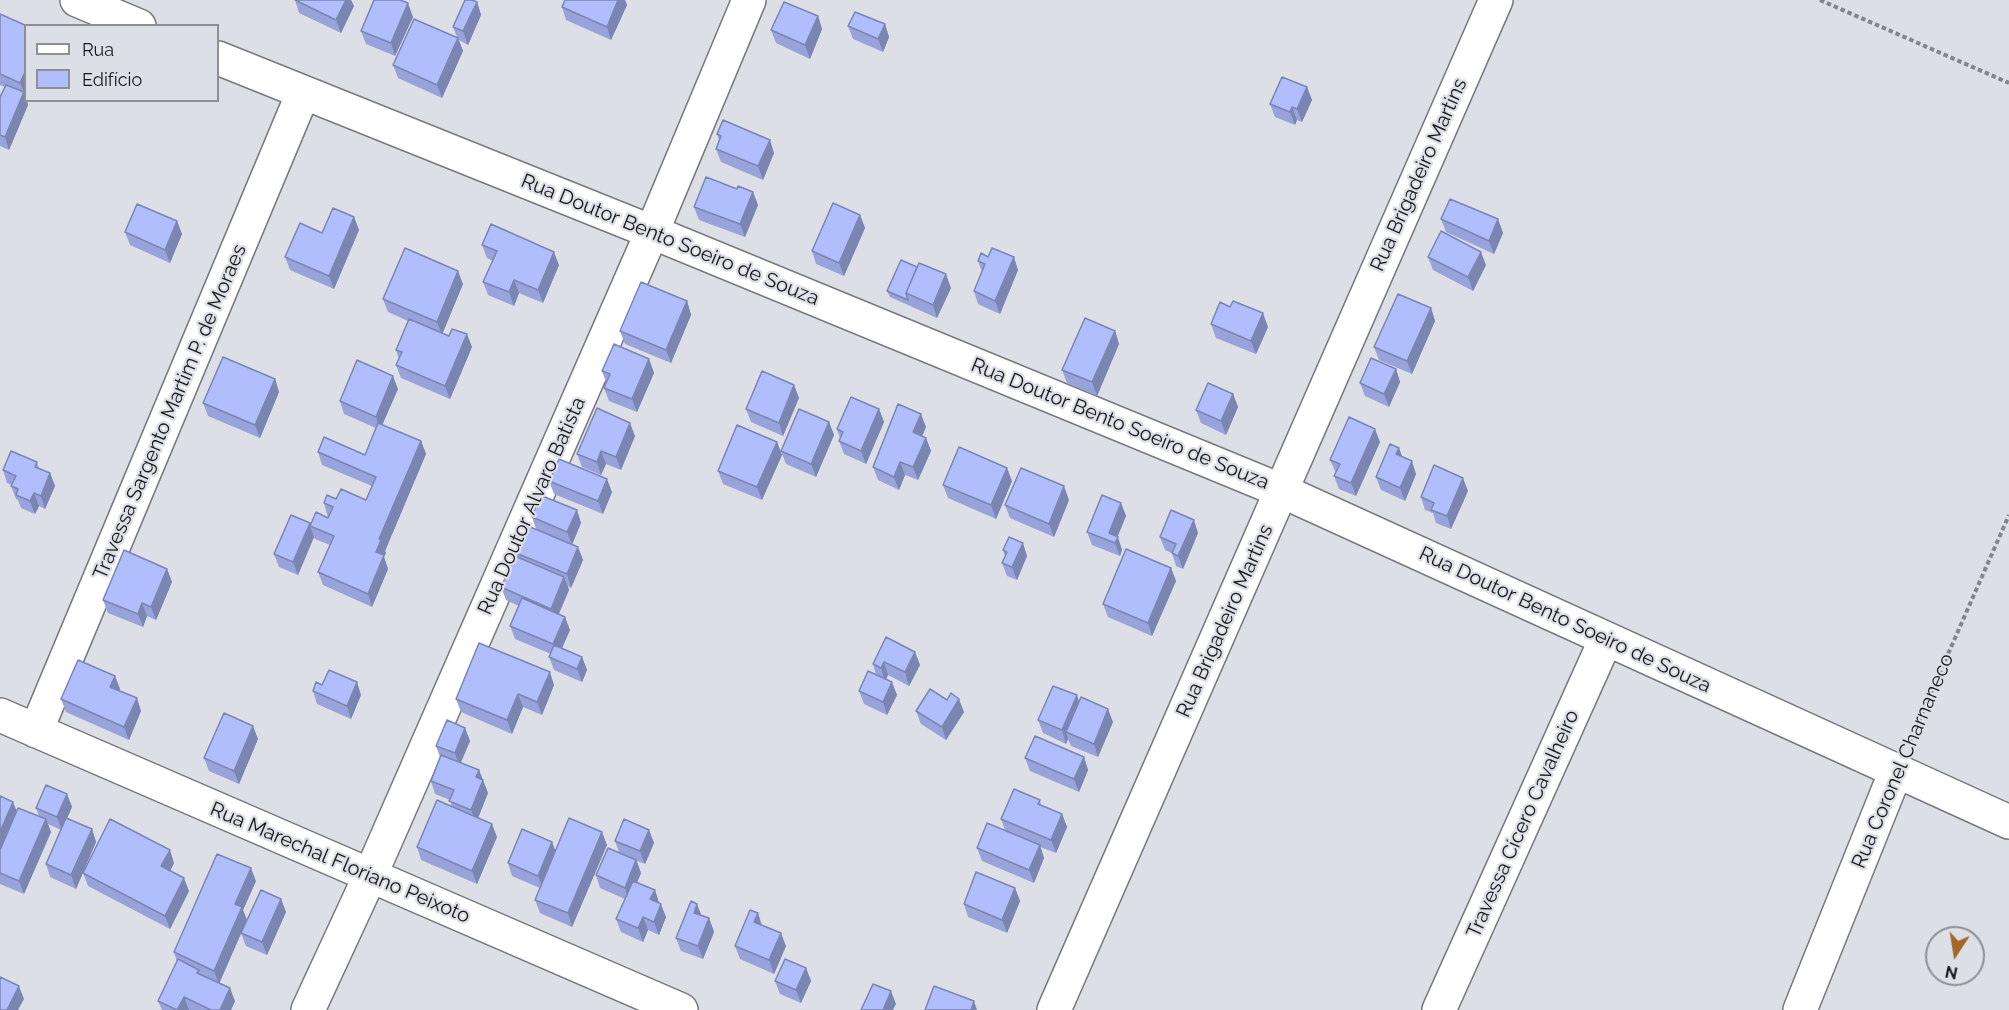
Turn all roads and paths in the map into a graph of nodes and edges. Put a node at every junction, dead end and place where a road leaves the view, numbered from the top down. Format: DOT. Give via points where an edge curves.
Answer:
graph roads {
  1 [pos="77,0"];
  2 [pos="749,0"];
  3 [pos="1496,0"];
  4 [pos="1820,0"];
  5 [pos="135,24"];
  6 [pos="219,58"];
  7 [pos="2009,84"];
  8 [pos="303,93"];
  9 [pos="652,232"];
  10 [pos="1282,491"];
  11 [pos="2009,514"];
  12 [pos="1606,639"];
  13 [pos="0,715"];
  14 [pos="36,731"];
  15 [pos="1896,771"];
  16 [pos="2009,822"];
  17 [pos="370,876"];
  18 [pos="308,1010"];
  19 [pos="681,1010"];
  20 [pos="1054,1010"];
  21 [pos="1439,1010"];
  22 [pos="1800,1010"];
  1 -- 5 [label="street"];
  2 -- 9 [label="street, Rua Doutor Alvaro Batista"];
  3 -- 10 [label="street, Rua Brigadeiro Martins"];
  4 -- 7 [label="path"];
  6 -- 8 [label="street, Rua Doutor Bento Soeiro de Souza"];
  8 -- 9 [label="street, Rua Doutor Bento Soeiro de Souza"];
  8 -- 14 [label="street, Travessa Sargento Martim P. de Moraes"];
  9 -- 10 [label="street, Rua Doutor Bento Soeiro de Souza"];
  9 -- 17 [label="street, Rua Doutor Alvaro Batista"];
  10 -- 12 [label="street, Rua Doutor Bento Soeiro de Souza"];
  10 -- 20 [label="street, Rua Brigadeiro Martins"];
  11 -- 15 [label="path, Rua Coronel Charnaneco"];
  12 -- 15 [label="street, Rua Doutor Bento Soeiro de Souza"];
  12 -- 21 [label="street, Travessa Cícero Cavalheiro"];
  13 -- 14 [label="street, Rua Marechal Floriano Peixoto"];
  14 -- 17 [label="street, Rua Marechal Floriano Peixoto"];
  15 -- 16 [label="street, Rua Doutor Bento Soeiro de Souza"];
  15 -- 22 [label="street, Rua Coronel Charnaneco"];
  17 -- 18 [label="street, Rua Doutor Alvaro Batista"];
  17 -- 19 [label="street, Rua Marechal Floriano Peixoto"];
}
